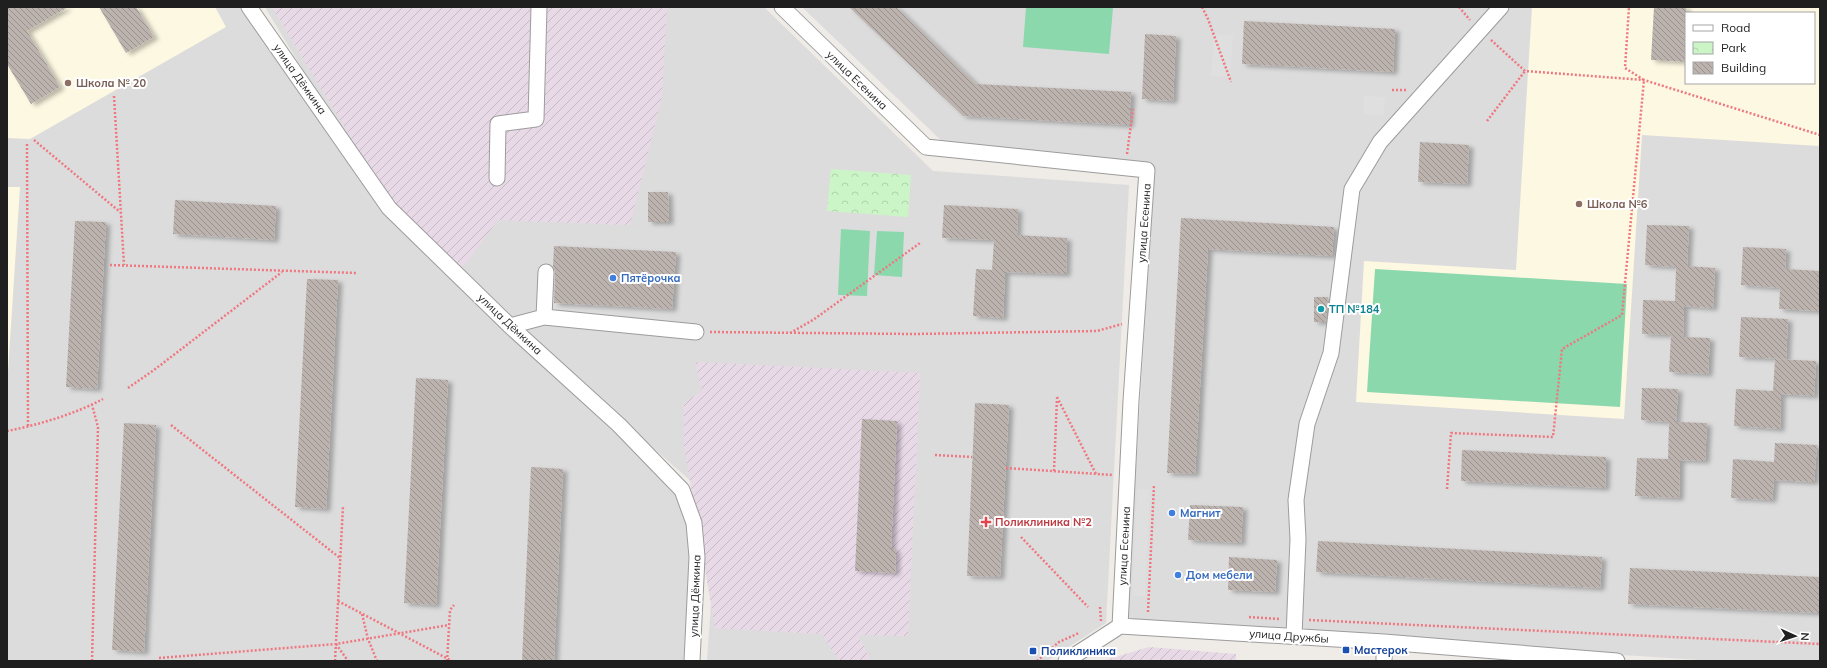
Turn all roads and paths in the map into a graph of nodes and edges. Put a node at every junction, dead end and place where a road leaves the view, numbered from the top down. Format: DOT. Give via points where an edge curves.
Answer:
graph roads {
  1 [pos="249,7"];
  2 [pos="539,7"];
  3 [pos="782,7"];
  4 [pos="1202,7"];
  5 [pos="1459,7"];
  6 [pos="1501,7"];
  7 [pos="1629,7"];
  8 [pos="1479,30"];
  9 [pos="1525,71"];
  10 [pos="1644,80"];
  11 [pos="1231,82"];
  12 [pos="114,96"];
  13 [pos="1133,109"];
  14 [pos="1487,121"];
  15 [pos="1820,135"];
  16 [pos="34,140"];
  17 [pos="27,144"];
  18 [pos="1125,168"];
  19 [pos="497,178"];
  20 [pos="121,212"];
  21 [pos="920,243"];
  22 [pos="110,265"];
  23 [pos="124,265"];
  24 [pos="283,271"];
  25 [pos="546,272"];
  26 [pos="356,273"];
  27 [pos="544,317"];
  28 [pos="1137,318"];
  29 [pos="510,326"];
  30 [pos="696,332"];
  31 [pos="790,333"];
  32 [pos="128,388"];
  33 [pos="104,399"];
  34 [pos="92,405"];
  35 [pos="171,425"];
  36 [pos="28,427"];
  37 [pos="7,431"];
  38 [pos="935,455"];
  39 [pos="972,457"];
  40 [pos="1006,468"];
  41 [pos="1054,471"];
  42 [pos="1096,474"];
  43 [pos="1128,476"];
  44 [pos="1154,485"];
  45 [pos="1447,489"];
  46 [pos="343,506"];
  47 [pos="1022,537"];
  48 [pos="340,558"];
  49 [pos="338,601"];
  50 [pos="454,605"];
  51 [pos="1088,607"];
  52 [pos="1100,607"];
  53 [pos="1148,612"];
  54 [pos="362,614"];
  55 [pos="1101,622"];
  56 [pos="449,625"];
  57 [pos="1120,626"];
  58 [pos="400,634"];
  59 [pos="1294,636"];
  60 [pos="368,639"];
  61 [pos="1384,642"];
  62 [pos="336,644"];
  63 [pos="158,658"];
  64 [pos="447,660"];
  65 [pos="92,661"];
  66 [pos="335,661"];
  67 [pos="348,661"];
  68 [pos="377,661"];
  69 [pos="452,661"];
  70 [pos="692,661"];
  71 [pos="1066,661"];
  72 [pos="1384,661"];
  73 [pos="1616,661"];
  1 -- 29 [label="street, улица Дёмкина" via="389,208"];
  2 -- 19 [label="street" via="536,119 498,124"];
  3 -- 18 [label="street, улица Есенина" via="926,147"];
  4 -- 11 [label="path"];
  5 -- 8 [label="path"];
  6 -- 8 [label="street"];
  7 -- 10 [label="path" via="1624,68"];
  8 -- 9 [label="path"];
  8 -- 59 [label="street" via="1380,142 1352,189 1331,353 1307,424 1297,493"];
  9 -- 10 [label="path"];
  9 -- 14 [label="path"];
  10 -- 15 [label="path"];
  10 -- 45 [label="path" via="1622,315 1562,348 1553,437 1451,433"];
  12 -- 20 [label="path"];
  13 -- 18 [label="path"];
  16 -- 20 [label="path"];
  17 -- 36 [label="path"];
  18 -- 28 [label="street, улица Есенина" via="1147,170"];
  20 -- 23 [label="path"];
  21 -- 31 [label="path" via="814,320"];
  22 -- 23 [label="path"];
  23 -- 24 [label="path"];
  24 -- 26 [label="path"];
  24 -- 32 [label="path"];
  25 -- 27 [label="street"];
  27 -- 29 [label="street"];
  27 -- 30 [label="street"];
  28 -- 31 [label="path" via="1097,331"];
  28 -- 43 [label="street, улица Есенина"];
  29 -- 70 [label="street, улица Дёмкина" via="619,425 682,490 694,523 697,557"];
  30 -- 31 [label="path"];
  33 -- 34 [label="path"];
  34 -- 36 [label="path"];
  34 -- 65 [label="path" via="98,427"];
  35 -- 48 [label="path"];
  36 -- 37 [label="path"];
  38 -- 39 [label="path"];
  40 -- 41 [label="path"];
  41 -- 42 [label="path"];
  41 -- 42 [label="path" via="1057,397"];
  42 -- 43 [label="path"];
  43 -- 57 [label="street, улица Есенина"];
  44 -- 53 [label="path"];
  46 -- 48 [label="path"];
  47 -- 51 [label="path"];
  48 -- 49 [label="path"];
  49 -- 54 [label="path"];
  49 -- 62 [label="path"];
  50 -- 56 [label="path" via="450,610"];
  52 -- 55 [label="path"];
  54 -- 58 [label="path"];
  54 -- 60 [label="path"];
  56 -- 58 [label="path"];
  56 -- 64 [label="path"];
  57 -- 59 [label="street, улица Дружбы"];
  57 -- 71 [label="street"];
  58 -- 60 [label="path"];
  58 -- 64 [label="path"];
  59 -- 61 [label="street, улица Дружбы"];
  60 -- 62 [label="path"];
  60 -- 68 [label="path"];
  61 -- 72 [label="street"];
  61 -- 73 [label="street, улица Дружбы"];
  62 -- 63 [label="path"];
  62 -- 66 [label="path"];
  62 -- 67 [label="path"];
  64 -- 69 [label="path"];
}
